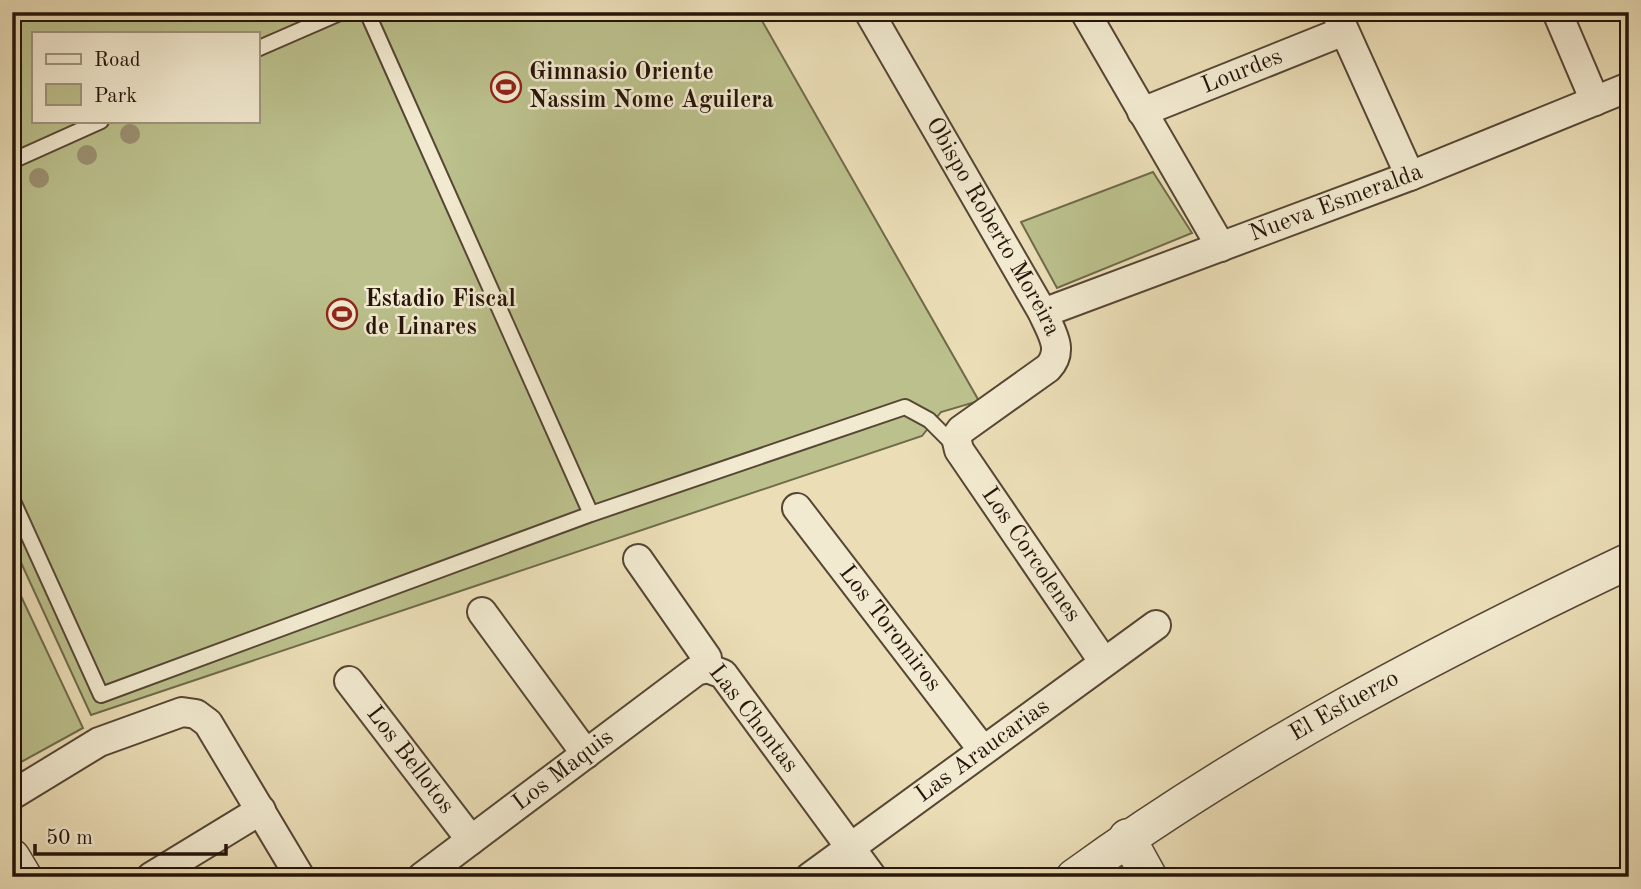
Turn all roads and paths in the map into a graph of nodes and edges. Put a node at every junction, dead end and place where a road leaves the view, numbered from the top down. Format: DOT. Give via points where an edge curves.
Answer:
graph roads {
  1 [pos="342,12"];
  2 [pos="367,12"];
  3 [pos="869,12"];
  4 [pos="1085,12"];
  5 [pos="1557,12"];
  6 [pos="1340,22"];
  7 [pos="259,48"];
  8 [pos="1629,87"];
  9 [pos="1595,100"];
  10 [pos="1142,112"];
  11 [pos="99,122"];
  12 [pos="12,161"];
  13 [pos="1410,176"];
  14 [pos="1221,247"];
  15 [pos="1043,313"];
  16 [pos="959,450"];
  17 [pos="12,499"];
  18 [pos="797,508"];
  19 [pos="591,514"];
  20 [pos="638,559"];
  21 [pos="1629,561"];
  22 [pos="482,612"];
  23 [pos="1156,625"];
  24 [pos="1103,661"];
  25 [pos="707,668"];
  26 [pos="349,681"];
  27 [pos="982,748"];
  28 [pos="586,754"];
  29 [pos="12,795"];
  30 [pos="261,810"];
  31 [pos="1127,837"];
  32 [pos="471,839"];
  33 [pos="850,848"];
  34 [pos="12,857"];
  35 [pos="23,877"];
  36 [pos="151,877"];
  37 [pos="300,877"];
  38 [pos="422,877"];
  39 [pos="810,877"];
  40 [pos="872,877"];
  41 [pos="1073,877"];
  42 [pos="1149,877"];
  1 -- 7 [label="lane"];
  2 -- 19 [label="lane"];
  3 -- 15 [label="street, Obispo Roberto Moreira"];
  4 -- 10 [label="street"];
  5 -- 9 [label="street"];
  6 -- 10 [label="street, Lourdes"];
  6 -- 13 [label="street"];
  8 -- 9 [label="street, Nueva Esmeralda"];
  9 -- 13 [label="street, Nueva Esmeralda"];
  10 -- 14 [label="street"];
  11 -- 12 [label="lane"];
  13 -- 14 [label="street, Nueva Esmeralda"];
  14 -- 15 [label="street, Nueva Esmeralda"];
  15 -- 16 [label="street, Obispo Roberto Moreira" via="1058,349 1056,359 961,430 956,437"];
  16 -- 19 [label="lane" via="929,420 905,407"];
  16 -- 24 [label="street, Los Corcolenes"];
  17 -- 19 [label="lane" via="101,695"];
  18 -- 27 [label="street, Los Toromiros"];
  20 -- 25 [label="street, Las Chontas" via="707,658"];
  21 -- 31 [label="street, El Esfuerzo" via="1466,640 1212,783"];
  22 -- 28 [label="street"];
  23 -- 24 [label="street, Las Araucarias"];
  24 -- 27 [label="street, Las Araucarias"];
  25 -- 28 [label="street, Los Maquis" via="696,671"];
  25 -- 33 [label="street, Las Chontas" via="723,674"];
  26 -- 32 [label="street, Los Bellotos"];
  27 -- 33 [label="street, Las Araucarias"];
  28 -- 32 [label="street, Los Maquis"];
  29 -- 30 [label="street" via="99,742 182,712 196,714 208,723"];
  30 -- 36 [label="street"];
  30 -- 37 [label="street"];
  31 -- 41 [label="street, El Esfuerzo"];
  31 -- 42 [label="street"];
  32 -- 38 [label="street, Los Maquis"];
  33 -- 39 [label="street, Las Araucarias"];
  33 -- 40 [label="street, Las Chontas"];
  34 -- 35 [label="street"];
}
